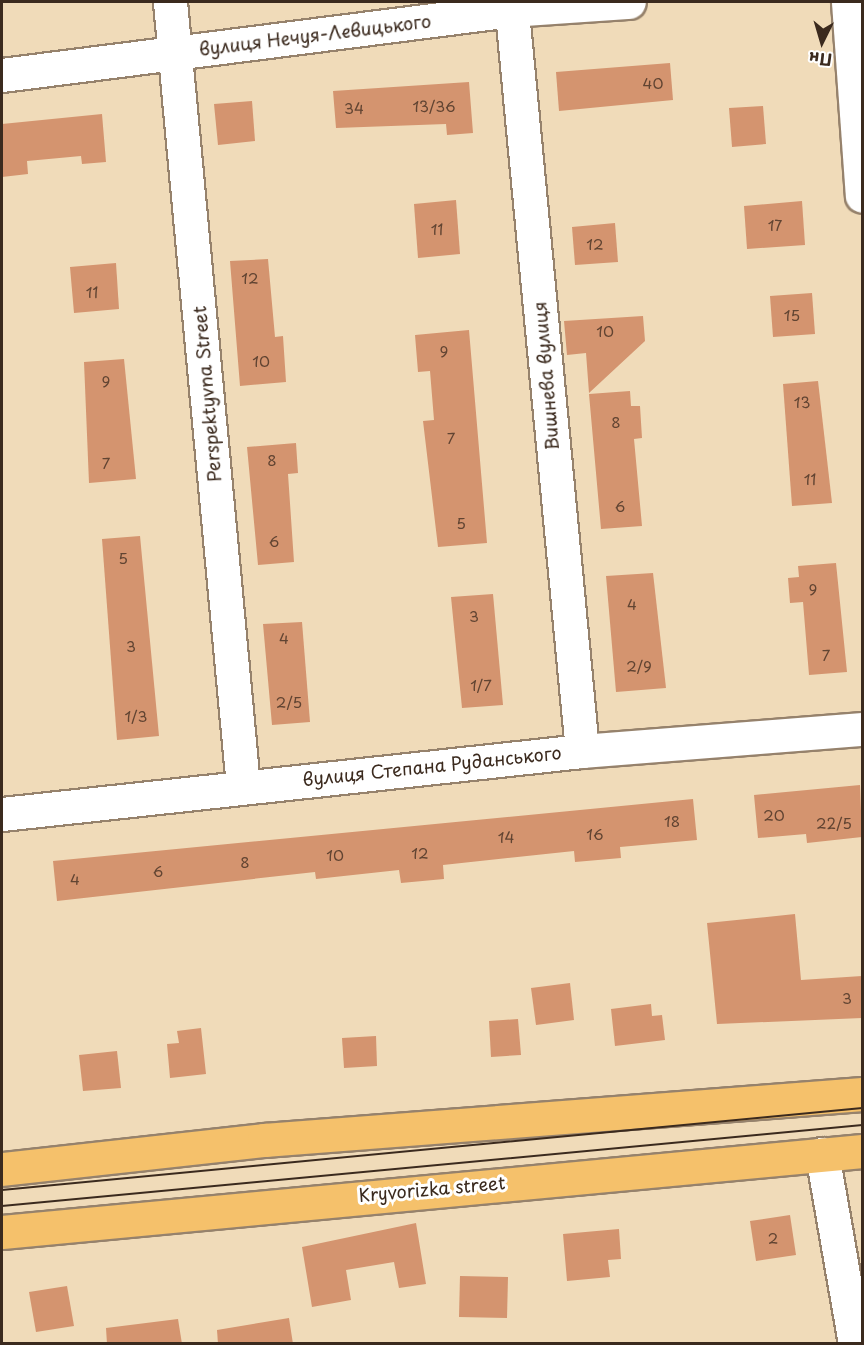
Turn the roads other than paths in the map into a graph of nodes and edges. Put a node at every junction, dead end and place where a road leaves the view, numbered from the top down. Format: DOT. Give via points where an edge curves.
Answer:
graph roads {
  1 [pos="170,2"];
  2 [pos="629,2"];
  3 [pos="848,2"];
  4 [pos="511,6"];
  5 [pos="175,53"];
  6 [pos="2,75"];
  7 [pos="862,195"];
  8 [pos="862,729"];
  9 [pos="582,751"];
  10 [pos="243,786"];
  11 [pos="2,814"];
  12 [pos="862,1094"];
  13 [pos="862,1151"];
  14 [pos="822,1154"];
  15 [pos="2,1169"];
  16 [pos="2,1232"];
  17 [pos="855,1344"];
  1 -- 5 [label="street, Perspektyvna Street"];
  2 -- 4 [label="street, вулиця Нечуя-Левицького"];
  3 -- 7 [label="street"];
  4 -- 5 [label="street, вулиця Нечуя-Левицького"];
  4 -- 9 [label="street, Вишнева вулиця"];
  5 -- 6 [label="street, вулиця Нечуя-Левицького"];
  5 -- 10 [label="street, Perspektyvna Street"];
  8 -- 9 [label="street, вулиця Степана Руданського"];
  9 -- 10 [label="street, вулиця Степана Руданського"];
  10 -- 11 [label="street, вулиця Степана Руданського"];
  12 -- 15 [label="main road" via="264,1140"];
  13 -- 14 [label="main road, Kryvorizka street"];
  14 -- 16 [label="main road, Kryvorizka street"];
  14 -- 17 [label="street"];
}
